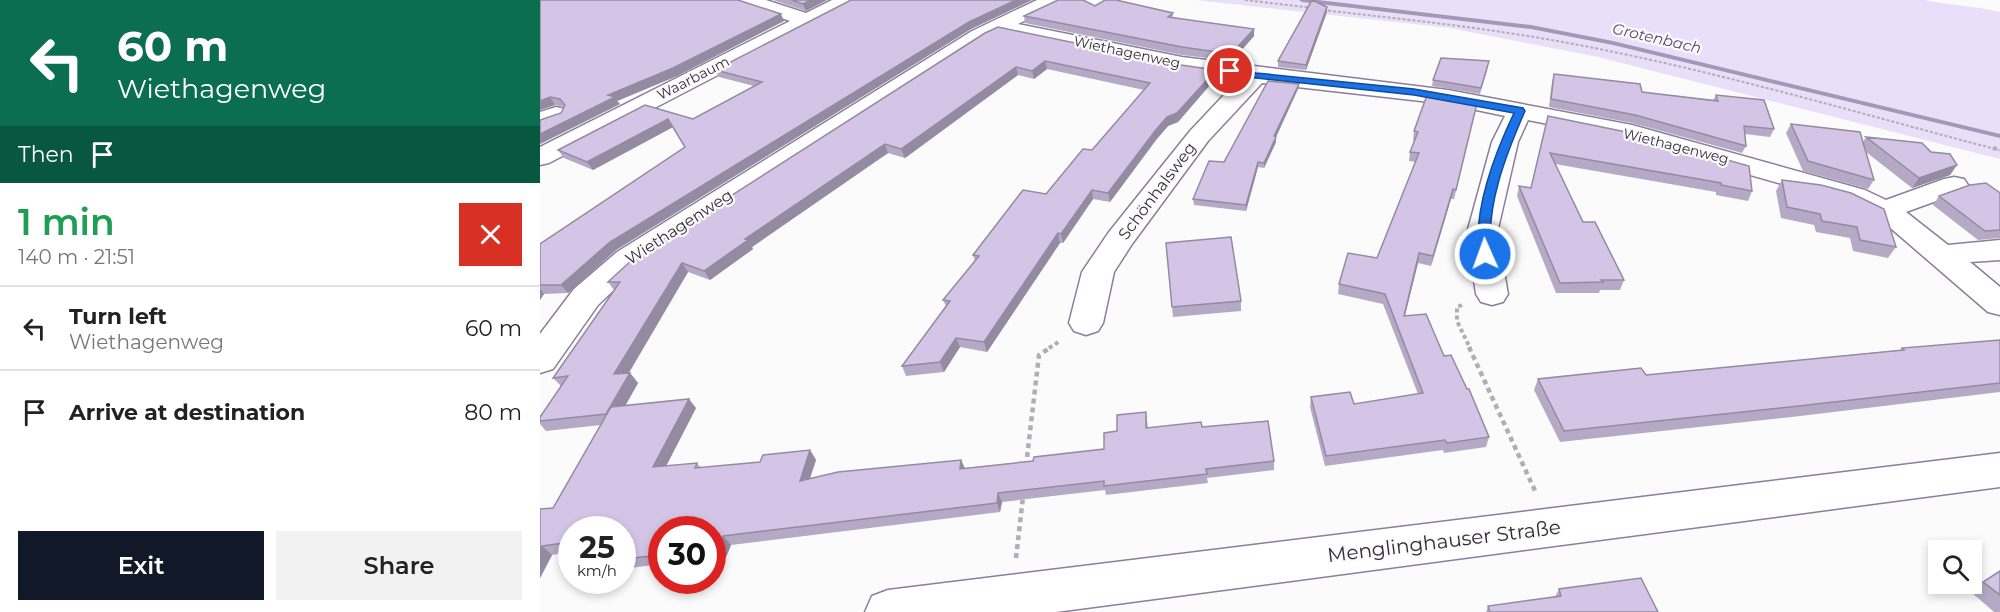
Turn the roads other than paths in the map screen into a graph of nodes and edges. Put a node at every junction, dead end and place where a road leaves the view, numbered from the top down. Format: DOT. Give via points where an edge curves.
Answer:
graph roads {
  1 [pos="747,0"];
  2 [pos="847,0"];
  3 [pos="1053,0"];
  4 [pos="806,20"];
  5 [pos="997,26"];
  6 [pos="1256,75"];
  7 [pos="1520,111"];
  8 [pos="540,157"];
  9 [pos="1954,185"];
  10 [pos="1885,210"];
  11 [pos="2000,250"];
  12 [pos="1942,255"];
  13 [pos="1492,294"];
  14 [pos="2000,304"];
  15 [pos="1086,323"];
  16 [pos="540,360"];
  17 [pos="2000,470"];
  18 [pos="888,612"];
  1 -- 4 [label="street"];
  2 -- 4 [label="street, Waarbaum"];
  3 -- 5 [label="street, Wiethagenweg"];
  4 -- 8 [label="street, Waarbaum"];
  5 -- 6 [label="street, Wiethagenweg" via="1138,56"];
  5 -- 16 [label="street, Wiethagenweg" via="628,259 585,297"];
  6 -- 7 [label="street, Wiethagenweg" via="1414,92"];
  6 -- 15 [label="street, Schönhalsweg" via="1199,136 1120,239 1098,272"];
  7 -- 10 [label="street, Wiethagenweg" via="1666,142 1845,192"];
  7 -- 13 [label="street" via="1505,142 1482,233"];
  9 -- 10 [label="street"];
  10 -- 12 [label="street, Wiethagenweg"];
  11 -- 12 [label="street"];
  12 -- 14 [label="street, Wiethagenweg"];
  17 -- 18 [label="street, Menglinghauser Straße"];
}
